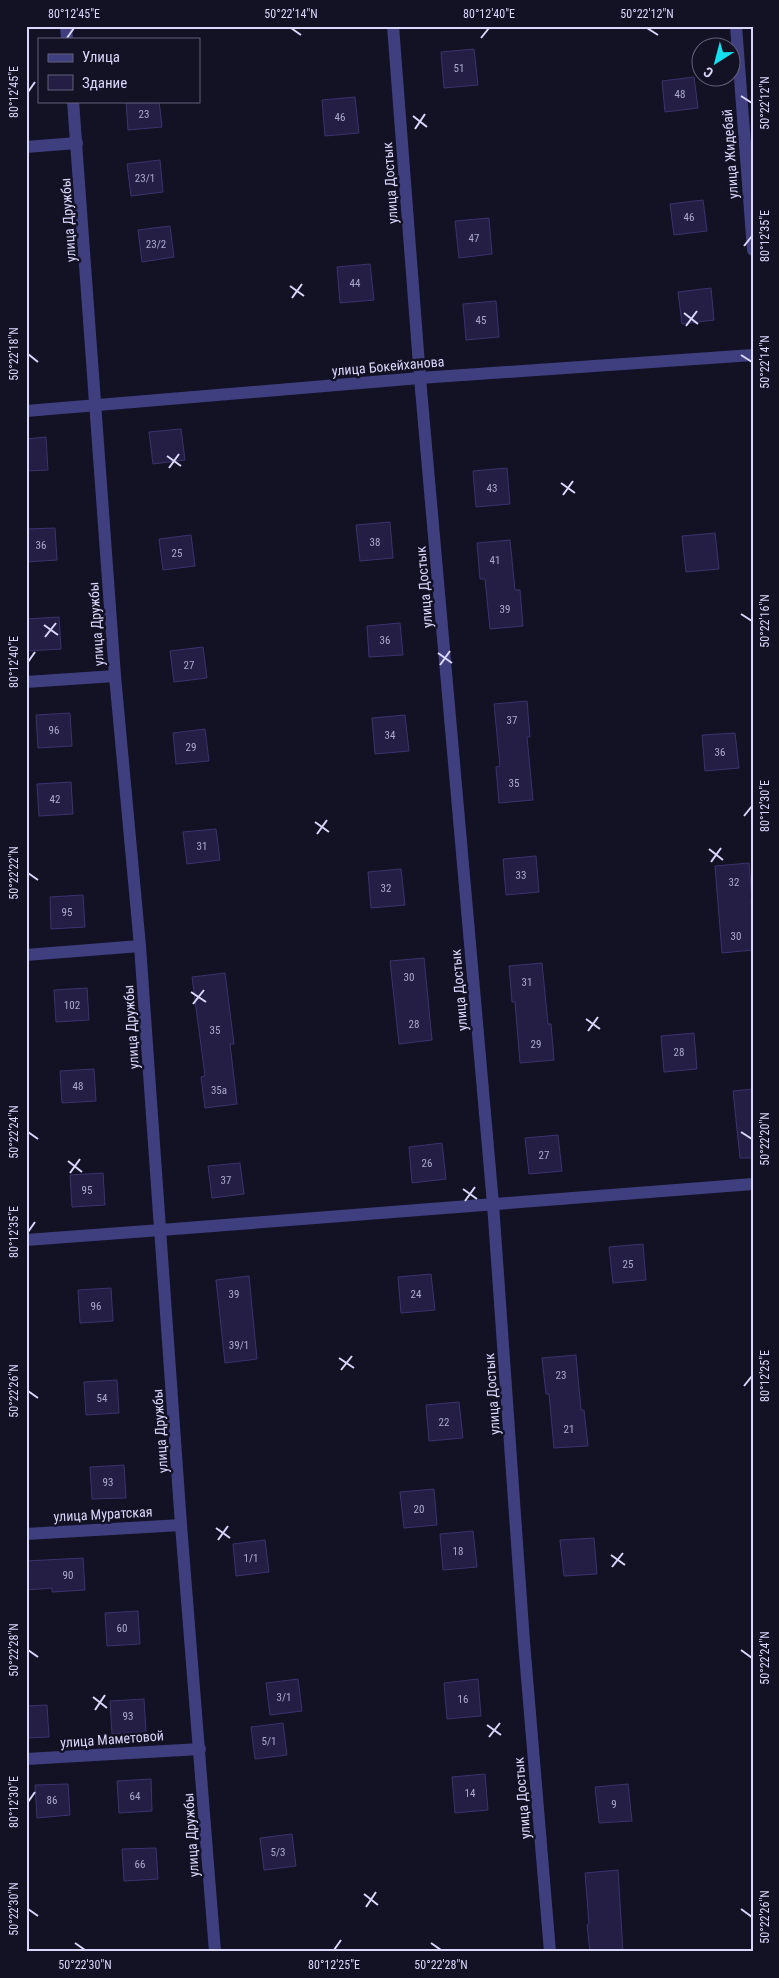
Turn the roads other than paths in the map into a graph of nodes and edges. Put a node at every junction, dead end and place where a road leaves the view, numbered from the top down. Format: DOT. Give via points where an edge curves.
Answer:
graph roads {
  1 [pos="393,26"];
  2 [pos="736,26"];
  3 [pos="73,102"];
  4 [pos="77,143"];
  5 [pos="26,147"];
  6 [pos="753,250"];
  7 [pos="753,355"];
  8 [pos="420,378"];
  9 [pos="96,405"];
  10 [pos="26,410"];
  11 [pos="115,676"];
  12 [pos="26,682"];
  13 [pos="140,946"];
  14 [pos="26,955"];
  15 [pos="753,1184"];
  16 [pos="493,1204"];
  17 [pos="161,1230"];
  18 [pos="26,1240"];
  19 [pos="182,1524"];
  20 [pos="26,1534"];
  21 [pos="200,1749"];
  22 [pos="26,1759"];
  23 [pos="215,1952"];
  24 [pos="550,1952"];
  1 -- 8 [label="street, улица Достык"];
  2 -- 6 [label="street, улица Жидебай"];
  3 -- 4 [label="street, улица Дружбы"];
  4 -- 5 [label="street"];
  4 -- 9 [label="street, улица Дружбы"];
  7 -- 8 [label="street, улица Бокейханова"];
  8 -- 9 [label="street, улица Бокейханова"];
  8 -- 16 [label="street, улица Достык"];
  9 -- 10 [label="street, улица Бокейханова"];
  9 -- 11 [label="street, улица Дружбы"];
  11 -- 12 [label="street"];
  11 -- 13 [label="street, улица Дружбы"];
  13 -- 14 [label="street"];
  13 -- 17 [label="street, улица Дружбы"];
  15 -- 16 [label="street"];
  16 -- 17 [label="street"];
  16 -- 24 [label="street, улица Достык"];
  17 -- 18 [label="street"];
  17 -- 19 [label="street, улица Дружбы"];
  19 -- 20 [label="street, улица Муратская"];
  19 -- 21 [label="street, улица Дружбы"];
  21 -- 22 [label="street, улица Маметовой"];
  21 -- 23 [label="street, улица Дружбы"];
}
